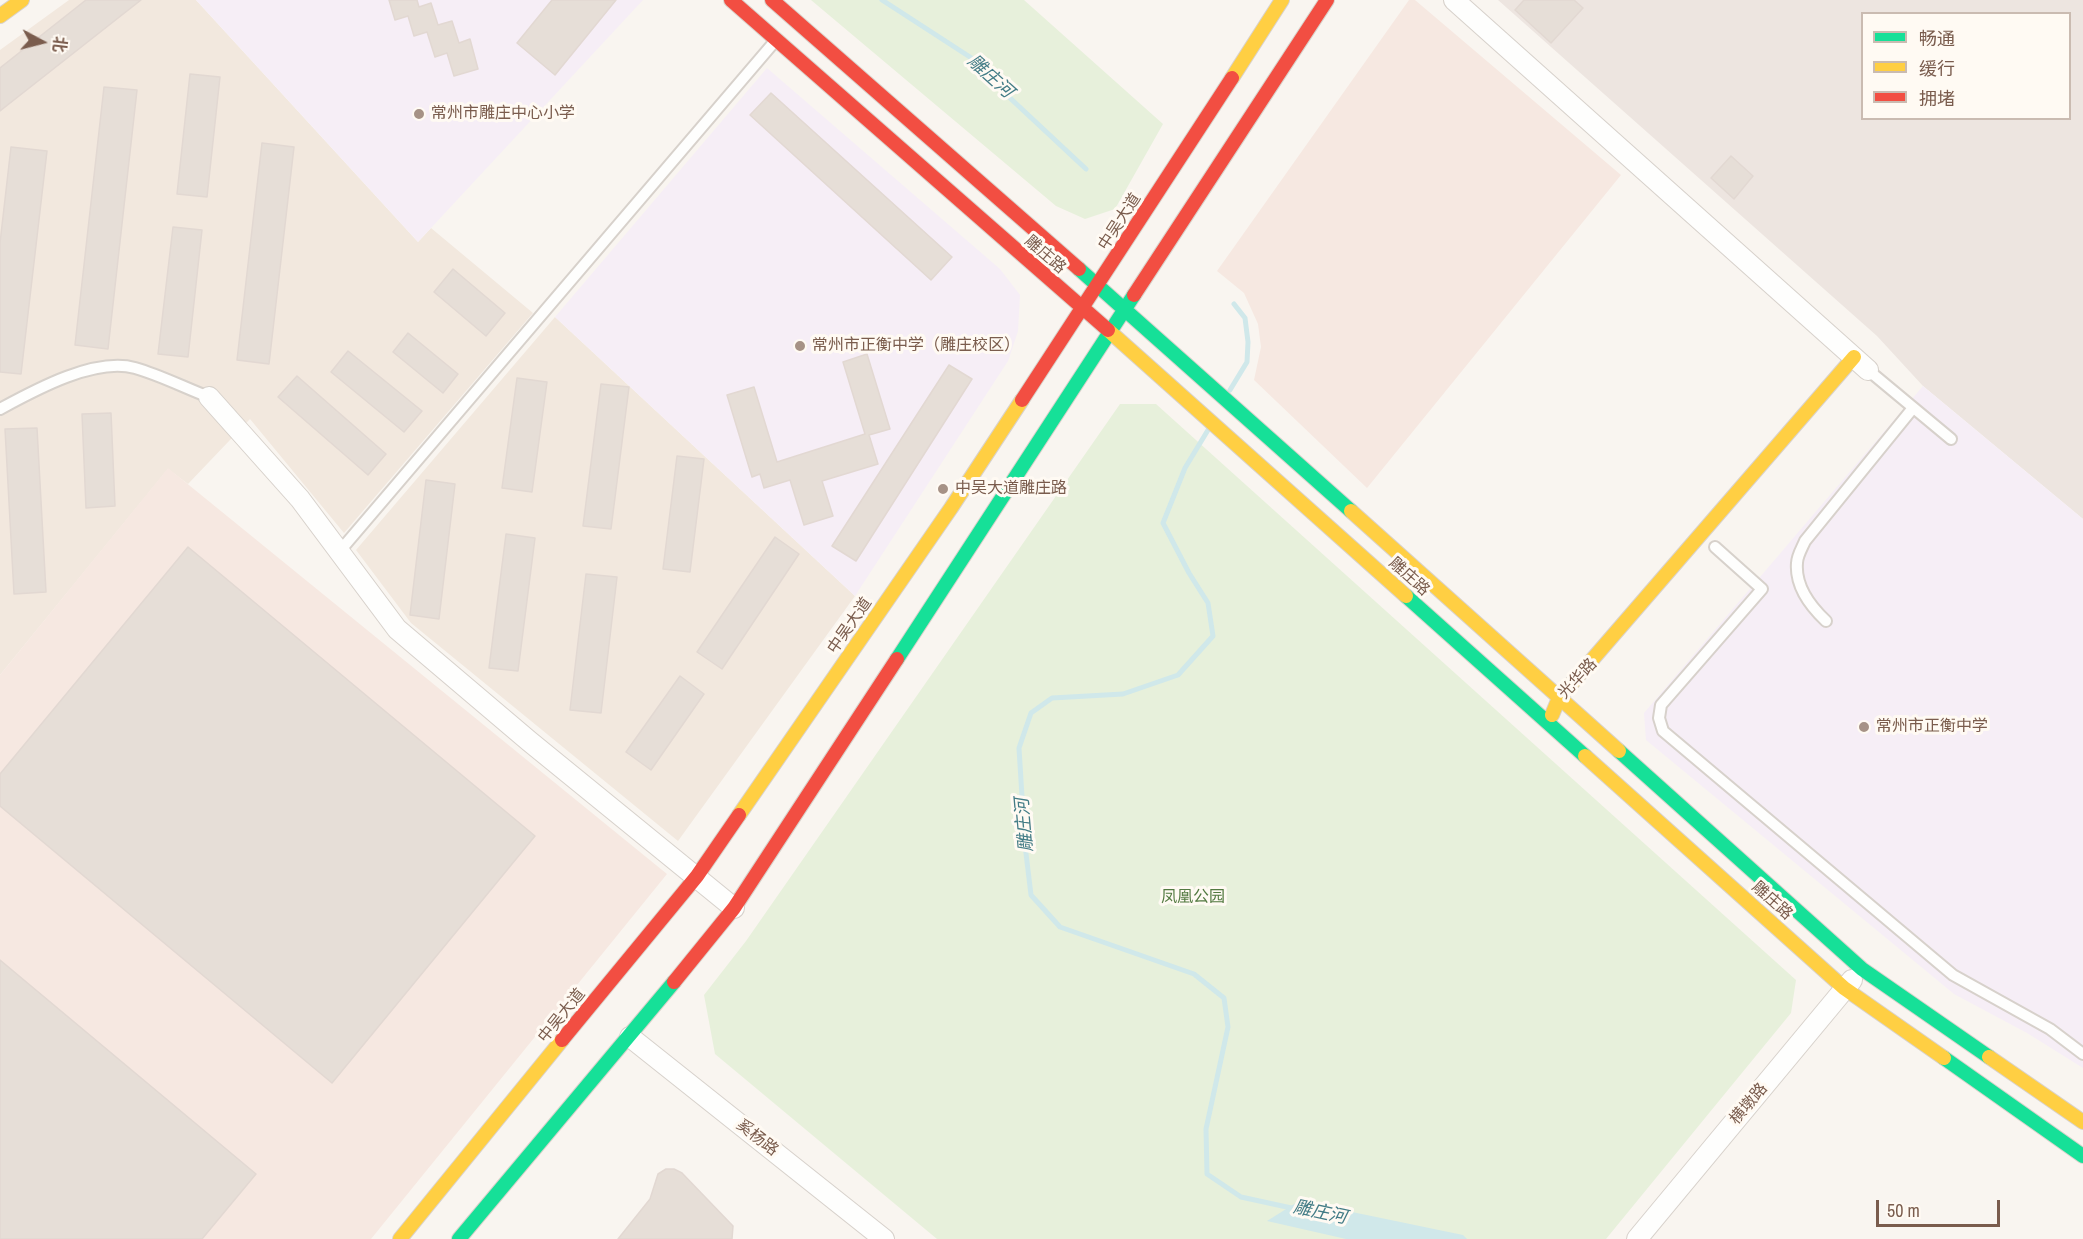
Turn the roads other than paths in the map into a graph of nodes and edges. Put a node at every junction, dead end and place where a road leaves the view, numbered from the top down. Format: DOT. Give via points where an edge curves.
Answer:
graph roads {
  1 [pos="22,0"];
  2 [pos="731,0"];
  3 [pos="772,0"];
  4 [pos="1282,0"];
  5 [pos="1327,0"];
  6 [pos="1454,0"];
  7 [pos="0,16"];
  8 [pos="777,40"];
  9 [pos="1098,285"];
  10 [pos="1082,309"];
  11 [pos="1125,310"];
  12 [pos="1110,333"];
  13 [pos="1861,369"];
  14 [pos="209,397"];
  15 [pos="1913,408"];
  16 [pos="0,409"];
  17 [pos="1951,439"];
  18 [pos="1715,547"];
  19 [pos="339,552"];
  20 [pos="1826,621"];
  21 [pos="1559,698"];
  22 [pos="1577,707"];
  23 [pos="1549,724"];
  24 [pos="697,876"];
  25 [pos="734,908"];
  26 [pos="1862,969"];
  27 [pos="1844,988"];
  28 [pos="630,1037"];
  29 [pos="2083,1054"];
  30 [pos="2083,1122"];
  31 [pos="2083,1156"];
  32 [pos="400,1239"];
  33 [pos="459,1239"];
  34 [pos="884,1239"];
  35 [pos="1637,1239"];
  1 -- 7 [label="main road"];
  2 -- 8 [label="main road, 雕庄路"];
  3 -- 9 [label="main road, 雕庄路"];
  4 -- 9 [label="main road, 中吴大道"];
  5 -- 11 [label="main road"];
  6 -- 13 [label="street"];
  8 -- 10 [label="main road, 雕庄路"];
  8 -- 19 [label="lane"];
  9 -- 10 [label="main road, 中吴大道"];
  9 -- 11 [label="main road, 雕庄路"];
  10 -- 12 [label="main road, 雕庄路"];
  10 -- 24 [label="main road, 中吴大道" via="944,518"];
  11 -- 12 [label="main road"];
  11 -- 21 [label="main road, 雕庄路"];
  12 -- 23 [label="main road, 雕庄路"];
  12 -- 25 [label="main road"];
  13 -- 15 [label="lane"];
  13 -- 21 [label="main road, 光华路"];
  14 -- 16 [label="lane" via="134,368 103,367 55,380"];
  14 -- 19 [label="street" via="300,499"];
  15 -- 17 [label="lane"];
  15 -- 20 [label="lane" via="1805,541 1797,563 1801,588 1812,608"];
  18 -- 29 [label="lane" via="1762,589 1661,705 1659,718 1663,730 1953,975 2050,1029"];
  19 -- 24 [label="street" via="397,629"];
  21 -- 22 [label="main road, 雕庄路"];
  21 -- 23 [label="main road, 光华路"];
  22 -- 23 [label="main road, 光华路"];
  22 -- 26 [label="main road, 雕庄路"];
  23 -- 27 [label="main road, 雕庄路"];
  24 -- 25 [label="street"];
  24 -- 32 [label="main road, 中吴大道"];
  25 -- 28 [label="main road"];
  26 -- 27 [label="street, 横墩路"];
  26 -- 30 [label="main road, 雕庄路"];
  27 -- 31 [label="main road, 雕庄路"];
  27 -- 35 [label="street, 横墩路"];
  28 -- 33 [label="main road"];
  28 -- 34 [label="street, 奚杨路"];
}
